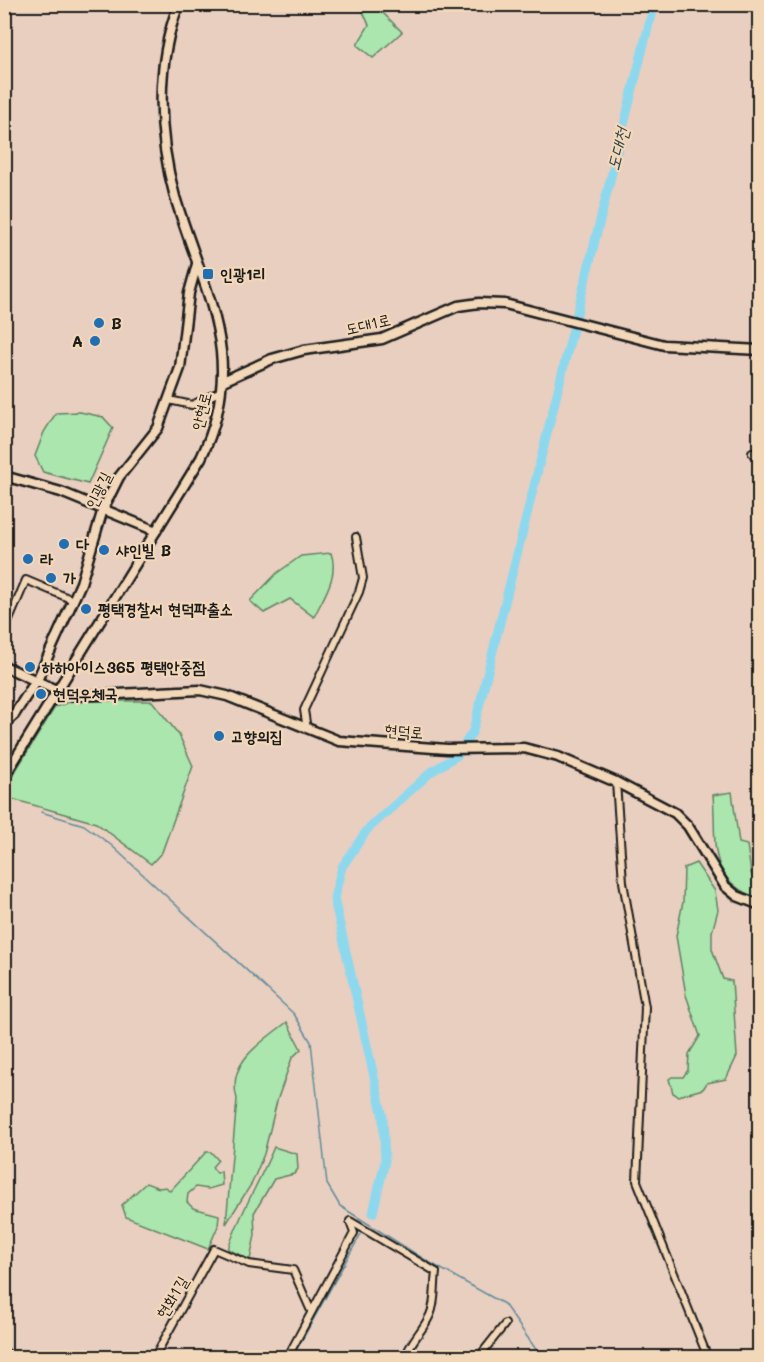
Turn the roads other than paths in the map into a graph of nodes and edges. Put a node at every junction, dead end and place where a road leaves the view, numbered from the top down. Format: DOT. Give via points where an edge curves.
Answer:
graph roads {
  1 [pos="179,4"];
  2 [pos="197,264"];
  3 [pos="759,350"];
  4 [pos="223,386"];
  5 [pos="169,400"];
  6 [pos="752,453"];
  7 [pos="759,455"];
  8 [pos="4,476"];
  9 [pos="103,508"];
  10 [pos="156,531"];
  11 [pos="356,537"];
  12 [pos="73,600"];
  13 [pos="4,632"];
  14 [pos="4,666"];
  15 [pos="37,679"];
  16 [pos="58,691"];
  17 [pos="4,724"];
  18 [pos="307,730"];
  19 [pos="4,777"];
  20 [pos="616,782"];
  21 [pos="759,905"];
  22 [pos="311,1311"];
  23 [pos="505,1324"];
  24 [pos="4,1351"];
  25 [pos="14,1358"];
  26 [pos="154,1358"];
  27 [pos="287,1358"];
  28 [pos="405,1358"];
  29 [pos="478,1358"];
  30 [pos="708,1358"];
  1 -- 2 [label="street, 안현로" via="163,76 162,122 175,194"];
  2 -- 4 [label="street, 안현로" via="220,331"];
  2 -- 5 [label="street, 인광길" via="189,292 180,368"];
  3 -- 4 [label="street, 도대1로" via="664,345 505,304 479,303 458,306 382,339 282,356"];
  4 -- 5 [label="street" via="192,405"];
  4 -- 10 [label="street, 안현로" via="212,435"];
  5 -- 9 [label="street, 인광길" via="158,428 119,477"];
  6 -- 7 [label="street"];
  8 -- 9 [label="street"];
  9 -- 10 [label="street"];
  9 -- 12 [label="street, 인광길"];
  10 -- 16 [label="street, 안현로"];
  11 -- 18 [label="street" via="363,578 304,710"];
  12 -- 13 [label="street" via="26,580"];
  12 -- 15 [label="street, 인광길"];
  14 -- 15 [label="street, 현덕로"];
  15 -- 16 [label="street, 현덕로"];
  15 -- 17 [label="street, 인광길"];
  16 -- 18 [label="street, 현덕로" via="88,696 200,690 227,696"];
  16 -- 19 [label="street, 안현로"];
  18 -- 20 [label="street, 현덕로" via="345,742 524,748"];
  20 -- 21 [label="street, 현덕로" via="675,813 688,826 725,886"];
  20 -- 30 [label="street" via="623,882 645,1007 637,1181"];
  22 -- 26 [label="street, 현화1길" via="293,1270 249,1263 214,1249"];
  22 -- 27 [label="street"];
  22 -- 28 [label="street" via="354,1233 350,1221 436,1272 433,1309"];
  23 -- 29 [label="street"];
  24 -- 25 [label="street"];
}
